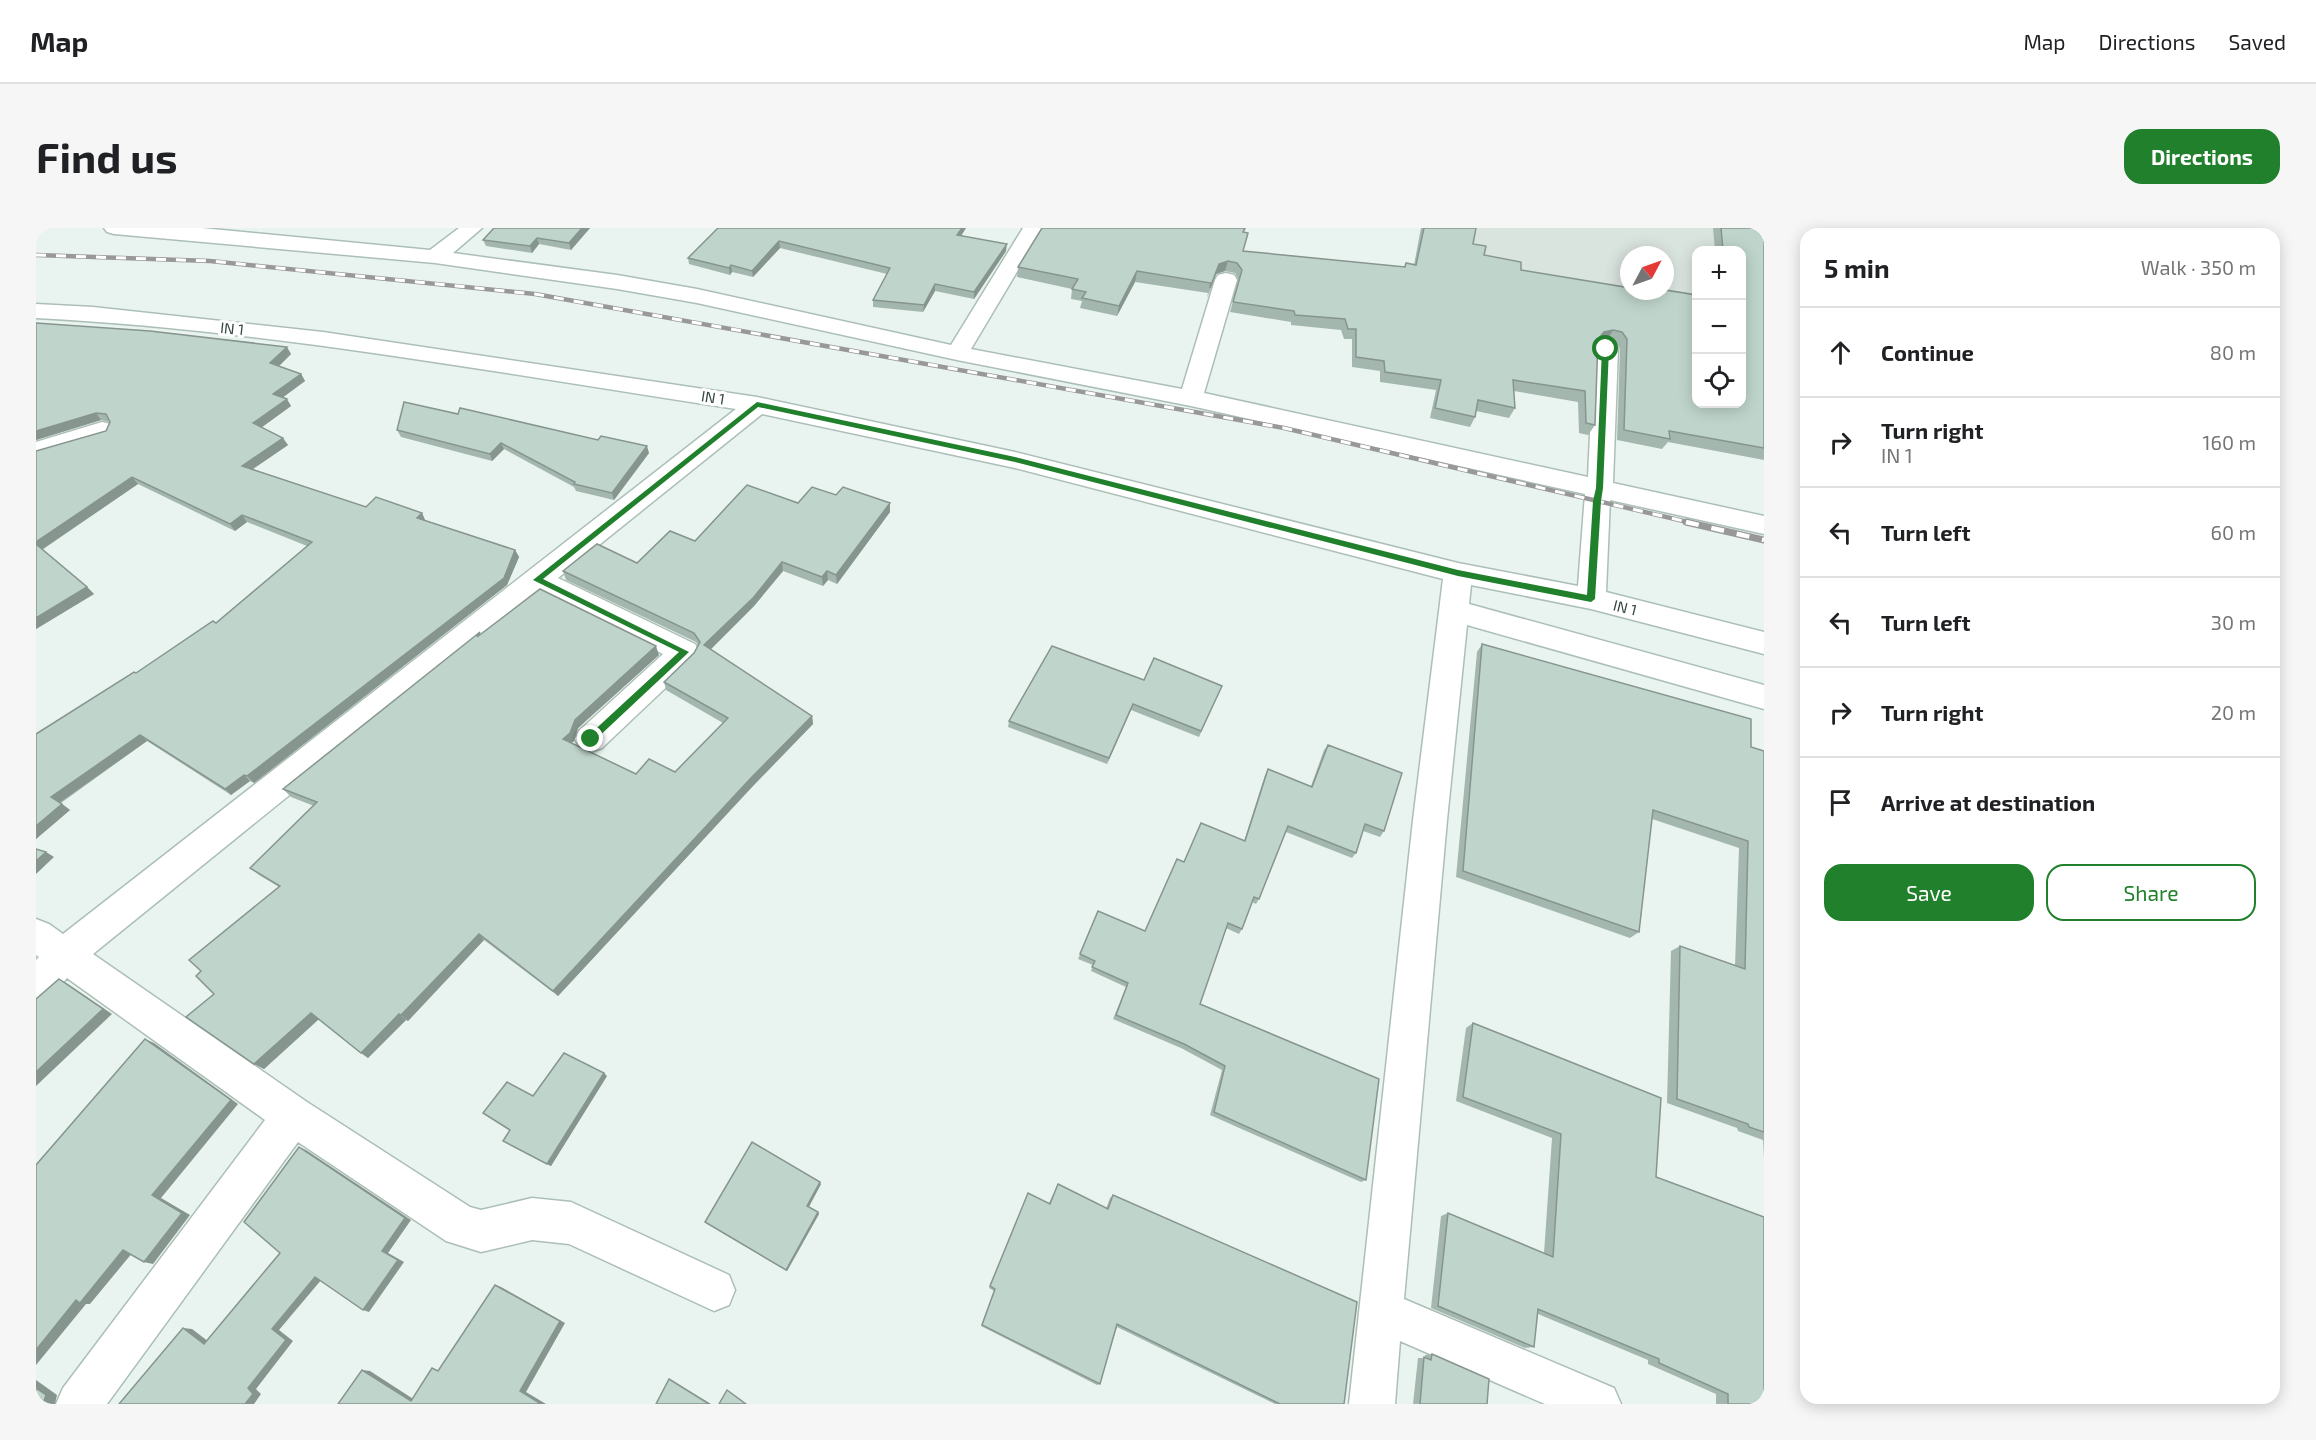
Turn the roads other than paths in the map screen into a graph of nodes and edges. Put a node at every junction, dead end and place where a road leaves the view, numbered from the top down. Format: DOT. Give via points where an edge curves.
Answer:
graph roads {
  1 [pos="114,228"];
  2 [pos="472,228"];
  3 [pos="1033,228"];
  4 [pos="435,257"];
  5 [pos="1226,280"];
  6 [pos="36,311"];
  7 [pos="1606,349"];
  8 [pos="957,353"];
  9 [pos="1191,398"];
  10 [pos="757,405"];
  11 [pos="102,430"];
  12 [pos="36,450"];
  13 [pos="1600,488"];
  14 [pos="1764,525"];
  15 [pos="1458,573"];
  16 [pos="537,580"];
  17 [pos="1591,599"];
  18 [pos="1454,611"];
  19 [pos="1764,643"];
  20 [pos="1764,697"];
  21 [pos="591,739"];
  22 [pos="50,945"];
  23 [pos="36,987"];
  24 [pos="293,1116"];
  25 [pos="714,1290"];
  26 [pos="1381,1311"];
  27 [pos="79,1404"];
  28 [pos="1372,1404"];
  29 [pos="1598,1404"];
  1 -- 4 [label="street"];
  2 -- 4 [label="street"];
  3 -- 8 [label="street"];
  4 -- 8 [label="street" via="685,294"];
  5 -- 9 [label="street"];
  6 -- 10 [label="street, IN 1" via="323,339"];
  7 -- 13 [label="street"];
  8 -- 9 [label="street"];
  9 -- 13 [label="street"];
  10 -- 15 [label="street, IN 1" via="1015,460"];
  10 -- 16 [label="street"];
  11 -- 12 [label="street"];
  13 -- 14 [label="street"];
  13 -- 17 [label="street"];
  15 -- 17 [label="street, IN 1"];
  15 -- 18 [label="street"];
  16 -- 21 [label="street" via="685,652"];
  16 -- 22 [label="street"];
  17 -- 19 [label="street, IN 1"];
  18 -- 20 [label="street"];
  18 -- 26 [label="street"];
  22 -- 23 [label="street"];
  22 -- 24 [label="street"];
  24 -- 25 [label="street" via="461,1226 481,1231 532,1219 571,1223"];
  24 -- 27 [label="street"];
  26 -- 28 [label="street"];
  26 -- 29 [label="street"];
}
